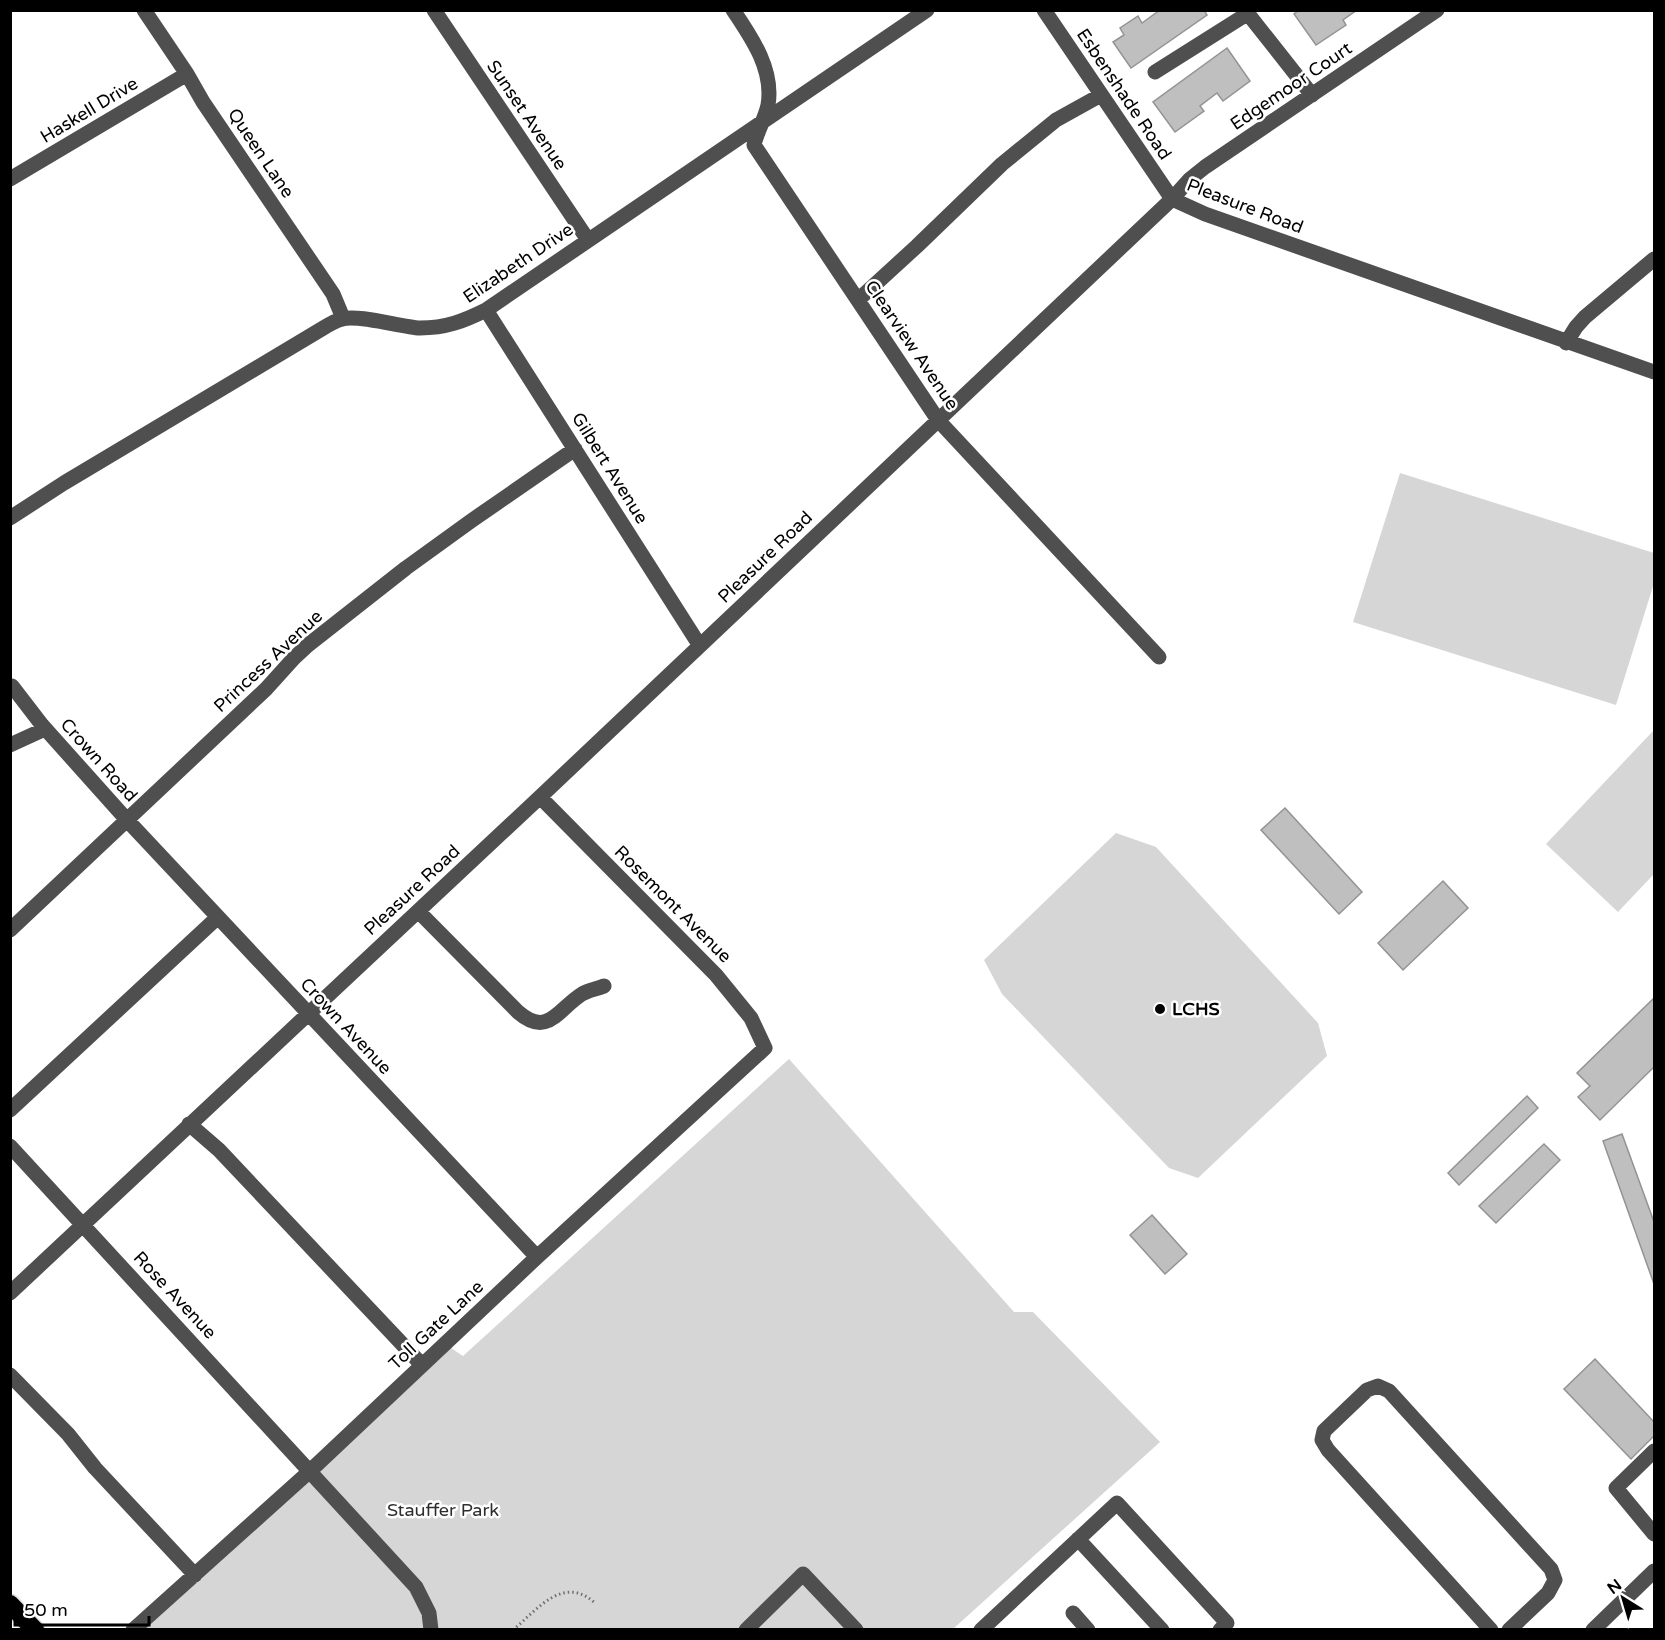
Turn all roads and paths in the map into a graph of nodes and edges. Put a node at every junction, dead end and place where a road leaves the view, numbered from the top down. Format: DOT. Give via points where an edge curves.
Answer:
graph roads {
  1 [pos="144,10"];
  2 [pos="434,10"];
  3 [pos="733,10"];
  4 [pos="927,10"];
  5 [pos="1044,10"];
  6 [pos="1437,10"];
  7 [pos="1252,13"];
  8 [pos="1155,72"];
  9 [pos="187,74"];
  10 [pos="1101,95"];
  11 [pos="1311,95"];
  12 [pos="761,124"];
  13 [pos="10,179"];
  14 [pos="1172,199"];
  15 [pos="588,240"];
  16 [pos="1654,260"];
  17 [pos="858,300"];
  18 [pos="486,310"];
  19 [pos="343,318"];
  20 [pos="1566,343"];
  21 [pos="1654,372"];
  22 [pos="938,420"];
  23 [pos="574,449"];
  24 [pos="10,518"];
  25 [pos="700,646"];
  26 [pos="1159,657"];
  27 [pos="11,685"];
  28 [pos="44,727"];
  29 [pos="10,745"];
  30 [pos="540,797"];
  31 [pos="127,820"];
  32 [pos="418,911"];
  33 [pos="218,917"];
  34 [pos="10,930"];
  35 [pos="604,986"];
  36 [pos="308,1014"];
  37 [pos="765,1048"];
  38 [pos="10,1110"];
  39 [pos="189,1124"];
  40 [pos="10,1146"];
  41 [pos="83,1224"];
  42 [pos="537,1257"];
  43 [pos="10,1293"];
  44 [pos="422,1365"];
  45 [pos="10,1374"];
  46 [pos="1654,1451"];
  47 [pos="310,1471"];
  48 [pos="1654,1534"];
  49 [pos="1078,1539"];
  50 [pos="1654,1571"];
  51 [pos="195,1575"];
  52 [pos="595,1603"];
  53 [pos="10,1604"];
  54 [pos="1073,1613"];
  55 [pos="35,1629"];
  56 [pos="133,1629"];
  57 [pos="431,1629"];
  58 [pos="513,1629"];
  59 [pos="746,1629"];
  60 [pos="856,1629"];
  61 [pos="981,1629"];
  62 [pos="1088,1629"];
  63 [pos="1162,1629"];
  64 [pos="1220,1629"];
  65 [pos="1491,1629"];
  66 [pos="1509,1629"];
  67 [pos="1593,1629"];
  1 -- 9 [label="street, Queen Lane"];
  2 -- 15 [label="street, Sunset Avenue"];
  3 -- 12 [label="street, Clearview Avenue" via="751,37 767,76 768,107"];
  4 -- 12 [label="street, Elizabeth Drive"];
  5 -- 10 [label="street, Esbenshade Road"];
  6 -- 11 [label="street, Edgemoor Court"];
  7 -- 8 [label="street"];
  7 -- 11 [label="street"];
  9 -- 13 [label="street, Haskell Drive"];
  9 -- 19 [label="street, Queen Lane" via="333,294"];
  10 -- 14 [label="street, Esbenshade Road"];
  10 -- 17 [label="street" via="1056,120 1002,164"];
  11 -- 14 [label="street, Edgemoor Court" via="1190,179"];
  12 -- 15 [label="street, Elizabeth Drive"];
  12 -- 17 [label="street, Clearview Avenue" via="754,145"];
  14 -- 20 [label="street, Pleasure Road"];
  14 -- 22 [label="street, Pleasure Road"];
  15 -- 18 [label="street, Elizabeth Drive"];
  16 -- 20 [label="street" via="1586,317"];
  17 -- 22 [label="street, Clearview Avenue"];
  18 -- 19 [label="street, Elizabeth Drive" via="463,322 437,328"];
  18 -- 23 [label="street, Gilbert Avenue"];
  19 -- 24 [label="street"];
  20 -- 21 [label="street, Pleasure Road"];
  22 -- 25 [label="street, Pleasure Road"];
  22 -- 26 [label="street, Clearview Avenue"];
  23 -- 25 [label="street, Gilbert Avenue"];
  23 -- 31 [label="street, Princess Avenue" via="415,561 308,645"];
  25 -- 30 [label="street, Pleasure Road"];
  27 -- 28 [label="street, Crown Road"];
  28 -- 29 [label="street"];
  28 -- 31 [label="street, Crown Road"];
  30 -- 32 [label="street, Pleasure Road"];
  30 -- 37 [label="street, Rosemont Avenue" via="716,975 751,1018"];
  31 -- 33 [label="street, Crown Avenue"];
  31 -- 34 [label="street, Princess Avenue"];
  32 -- 35 [label="street" via="532,1022 555,1018 583,993"];
  32 -- 36 [label="street, Pleasure Road"];
  33 -- 36 [label="street, Crown Avenue"];
  33 -- 38 [label="street"];
  36 -- 39 [label="street, Pleasure Road"];
  36 -- 42 [label="street, Crown Avenue"];
  37 -- 42 [label="street, Toll Gate Lane"];
  39 -- 41 [label="street, Pleasure Road"];
  39 -- 44 [label="street" via="219,1150"];
  40 -- 41 [label="street, Rose Avenue"];
  41 -- 43 [label="street, Pleasure Road"];
  41 -- 47 [label="street, Rose Avenue"];
  42 -- 44 [label="street, Toll Gate Lane"];
  44 -- 47 [label="street, Toll Gate Lane"];
  45 -- 51 [label="street"];
  46 -- 48 [label="street" via="1616,1488"];
  47 -- 51 [label="street, Toll Gate Lane"];
  47 -- 57 [label="street, Rose Avenue" via="416,1587 429,1613"];
  49 -- 61 [label="street"];
  49 -- 63 [label="street"];
  49 -- 64 [label="street" via="1117,1503 1227,1623"];
  50 -- 67 [label="street"];
  51 -- 56 [label="street, Toll Gate Lane"];
  52 -- 58 [label="path" via="578,1592 560,1593"];
  53 -- 55 [label="highway"];
  54 -- 62 [label="street"];
  59 -- 60 [label="street" via="803,1574"];
  65 -- 66 [label="street" via="1322,1440 1324,1431 1366,1390 1378,1386 1389,1391 1551,1569 1555,1580 1548,1593"];
}
